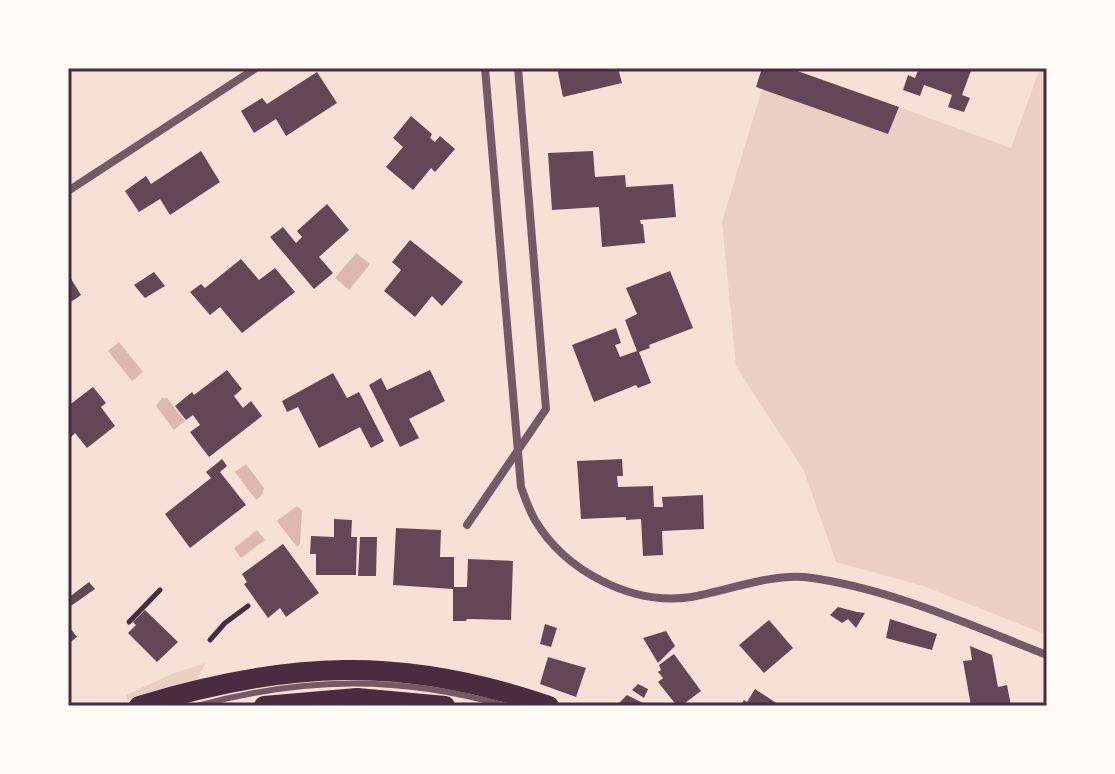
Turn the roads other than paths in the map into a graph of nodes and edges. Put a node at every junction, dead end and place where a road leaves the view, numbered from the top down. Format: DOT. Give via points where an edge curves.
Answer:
graph roads {
  1 [pos="256,68"];
  2 [pos="485,68"];
  3 [pos="518,68"];
  4 [pos="68,191"];
  5 [pos="516,451"];
  6 [pos="467,525"];
  7 [pos="1047,655"];
  8 [pos="139,706"];
  9 [pos="197,706"];
  10 [pos="264,706"];
  11 [pos="445,706"];
  12 [pos="506,706"];
  13 [pos="549,706"];
  1 -- 4 [label="street"];
  2 -- 5 [label="street"];
  3 -- 5 [label="street" via="546,409"];
  5 -- 6 [label="street"];
  5 -- 7 [label="street" via="521,487 535,521 577,567 624,590 686,597 801,577 908,601"];
  8 -- 13 [label="main road" via="287,671 349,669 439,676"];
  9 -- 12 [label="lane" via="278,688 356,682 424,687"];
  10 -- 11 [label="main road" via="357,698"];
}
